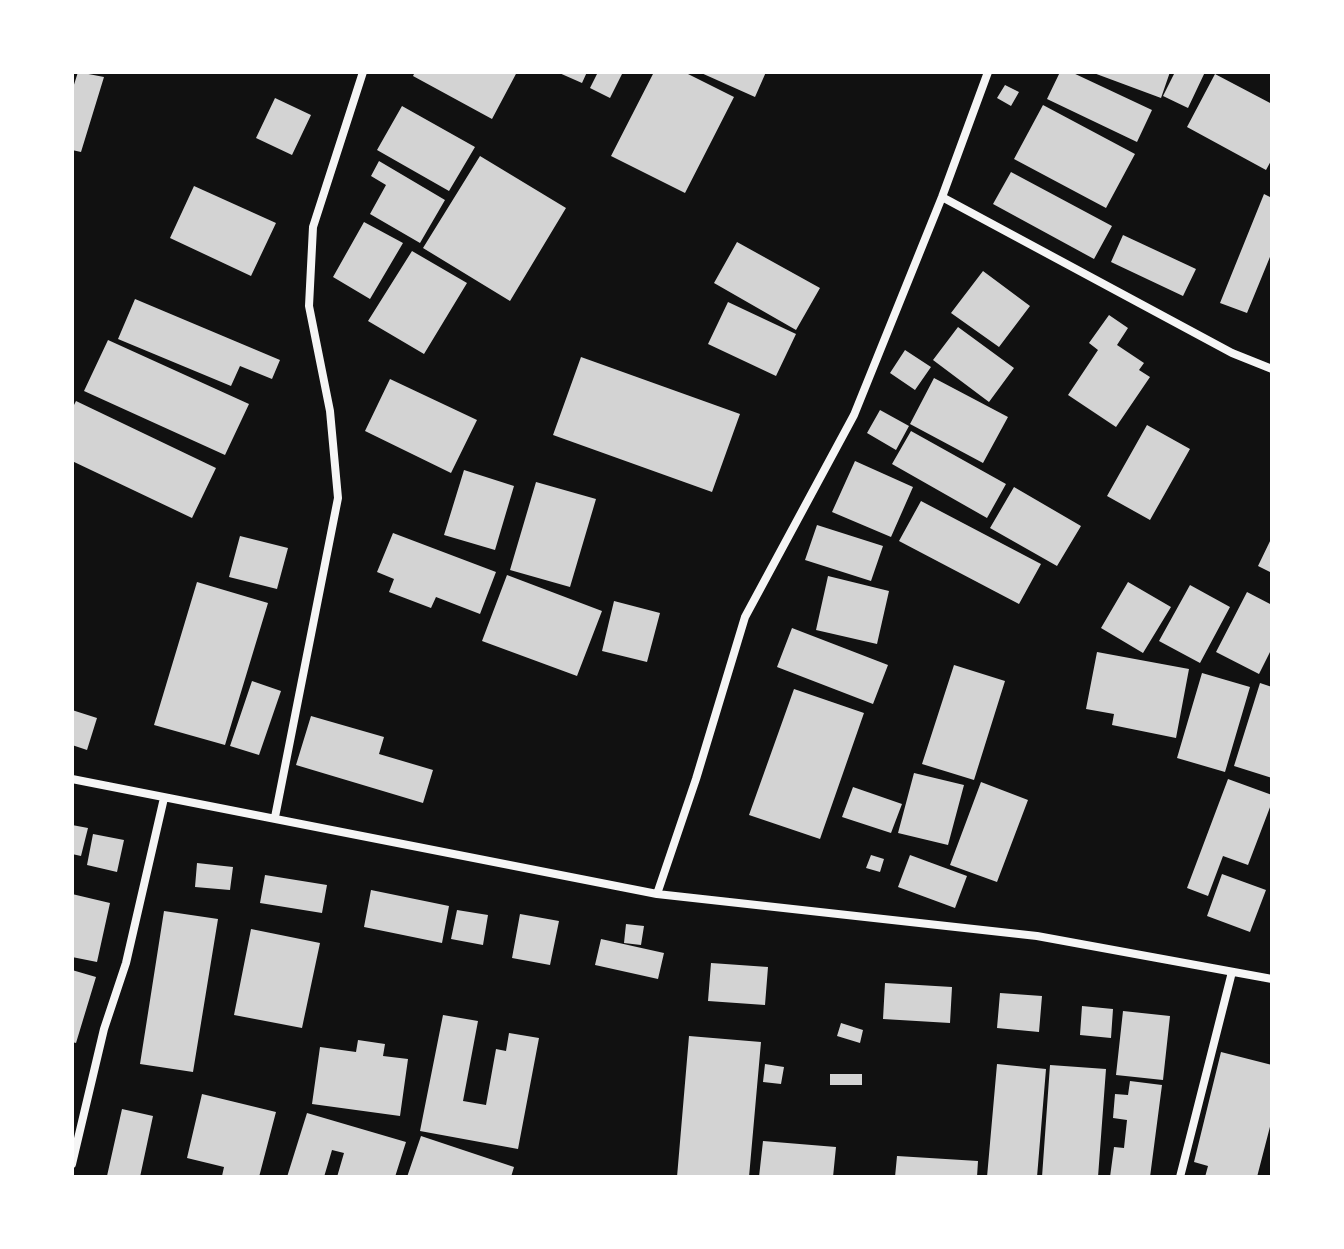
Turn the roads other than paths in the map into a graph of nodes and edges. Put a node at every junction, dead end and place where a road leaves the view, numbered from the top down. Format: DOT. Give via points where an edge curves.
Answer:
graph roads {
  1 [pos="363,72"];
  2 [pos="988,72"];
  3 [pos="942,197"];
  4 [pos="1272,369"];
  5 [pos="72,779"];
  6 [pos="164,798"];
  7 [pos="275,817"];
  8 [pos="657,894"];
  9 [pos="1232,972"];
  10 [pos="1272,979"];
  11 [pos="72,1164"];
  12 [pos="1180,1177"];
  1 -- 7 [label="street" via="313,227 309,306 330,411 338,498"];
  2 -- 3 [label="street"];
  3 -- 4 [label="street" via="1232,353"];
  3 -- 8 [label="street" via="854,415 745,617"];
  5 -- 6 [label="street"];
  6 -- 7 [label="street"];
  6 -- 11 [label="street"];
  7 -- 8 [label="street"];
  8 -- 9 [label="street" via="1037,936"];
  9 -- 10 [label="street"];
  9 -- 12 [label="street"];
}
